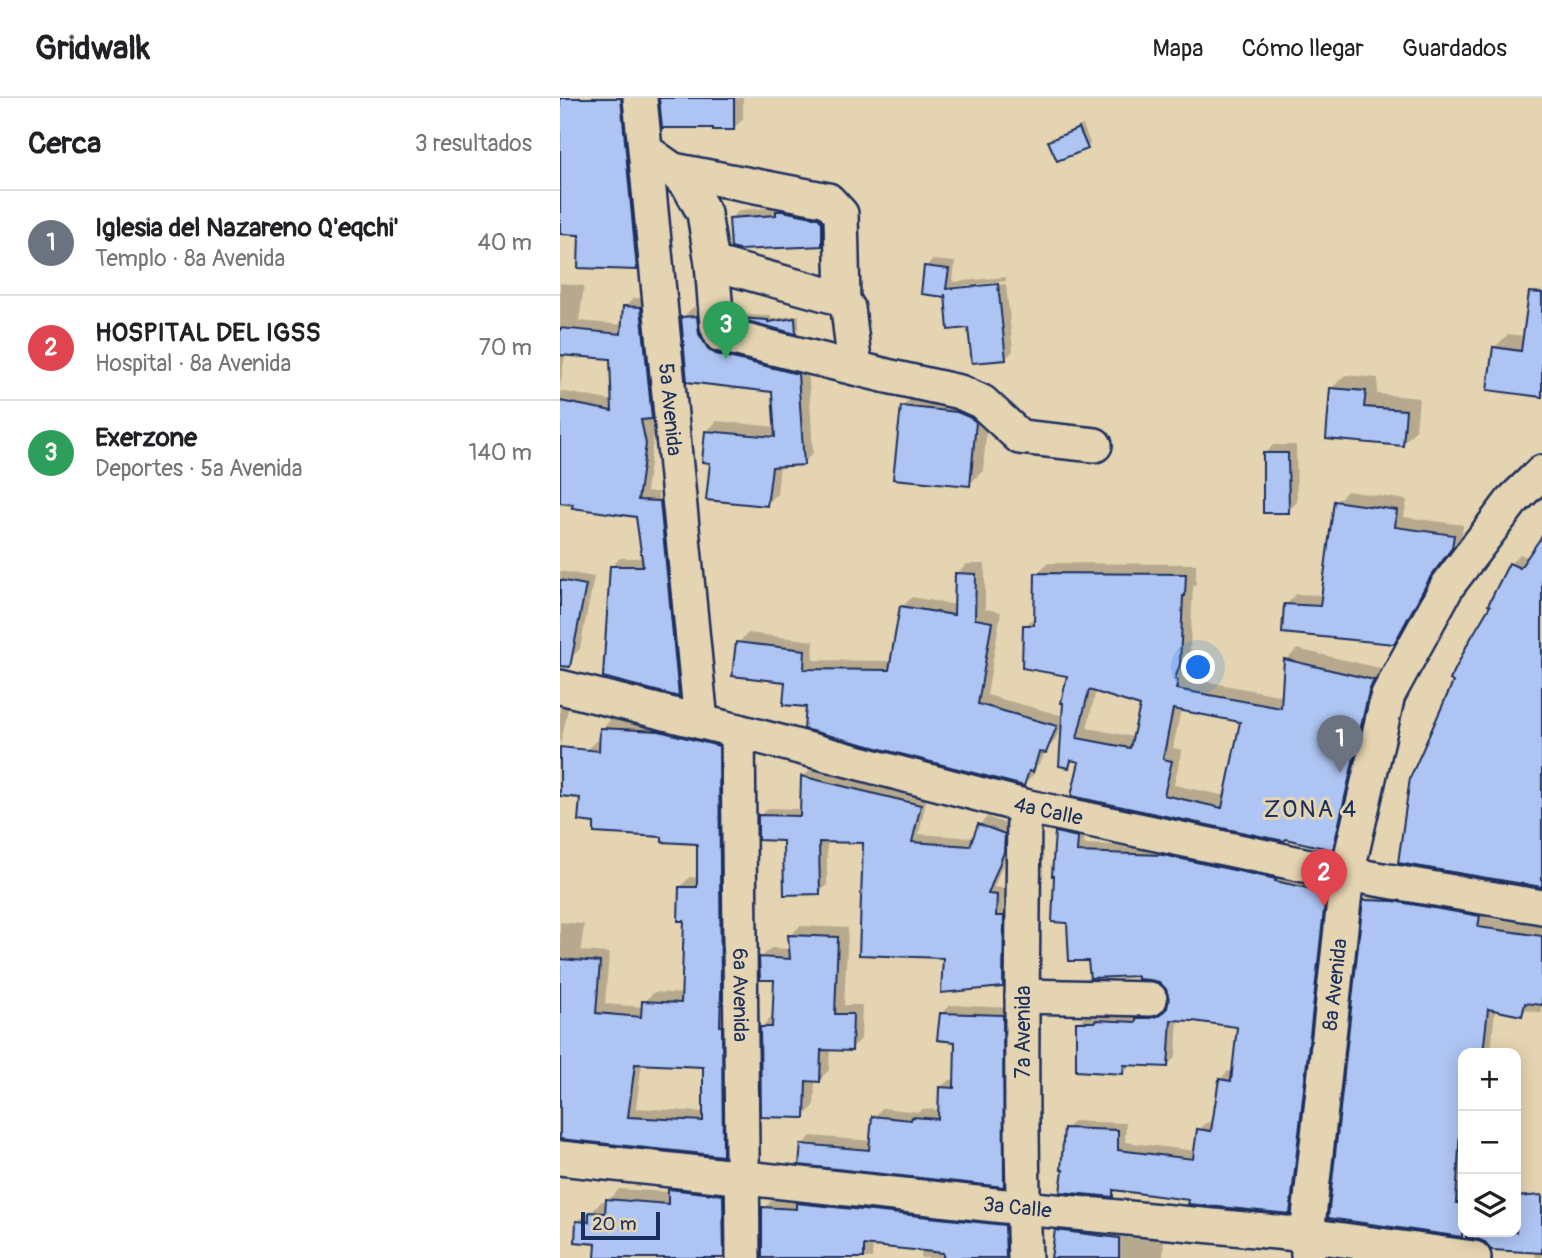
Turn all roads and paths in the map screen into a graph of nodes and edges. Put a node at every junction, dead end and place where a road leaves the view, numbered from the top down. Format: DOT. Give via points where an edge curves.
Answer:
graph roads {
  1 [pos="640,98"];
  2 [pos="646,151"];
  3 [pos="673,170"];
  4 [pos="712,263"];
  5 [pos="843,302"];
  6 [pos="855,369"];
  7 [pos="1094,444"];
  8 [pos="1542,472"];
  9 [pos="560,687"];
  10 [pos="701,722"];
  11 [pos="738,731"];
  12 [pos="1024,806"];
  13 [pos="1347,874"];
  14 [pos="1542,907"];
  15 [pos="1022,996"];
  16 [pos="1150,999"];
  17 [pos="560,1158"];
  18 [pos="743,1178"];
  19 [pos="1023,1208"];
  20 [pos="1307,1247"];
  21 [pos="743,1258"];
  22 [pos="1025,1258"];
  23 [pos="1474,1258"];
  1 -- 2 [label="street, 5a Avenida"];
  2 -- 3 [label="street"];
  2 -- 10 [label="street, 5a Avenida"];
  3 -- 4 [label="street" via="704,213"];
  3 -- 5 [label="street" via="828,200 841,214"];
  4 -- 5 [label="street"];
  4 -- 6 [label="street" via="721,335"];
  5 -- 6 [label="street" via="848,308"];
  6 -- 7 [label="street" via="960,392 982,402 1020,437"];
  8 -- 13 [label="street, 8a Avenida" via="1512,501 1448,585 1388,695"];
  9 -- 10 [label="street, 4a Calle"];
  10 -- 11 [label="street, 4a Calle"];
  11 -- 12 [label="street, 4a Calle"];
  11 -- 18 [label="street, 6a Avenida"];
  12 -- 13 [label="street, 4a Calle"];
  12 -- 15 [label="street, 7a Avenida"];
  13 -- 14 [label="street, 4a Calle"];
  13 -- 20 [label="street, 8a Avenida"];
  15 -- 16 [label="street"];
  15 -- 19 [label="street, 7a Avenida"];
  17 -- 18 [label="street, 3a Calle"];
  18 -- 19 [label="street, 3a Calle"];
  18 -- 21 [label="street, 6a Avenida"];
  19 -- 20 [label="street, 3a Calle"];
  19 -- 22 [label="street, 7a Avenida"];
  20 -- 23 [label="street, 3a Calle"];
}
